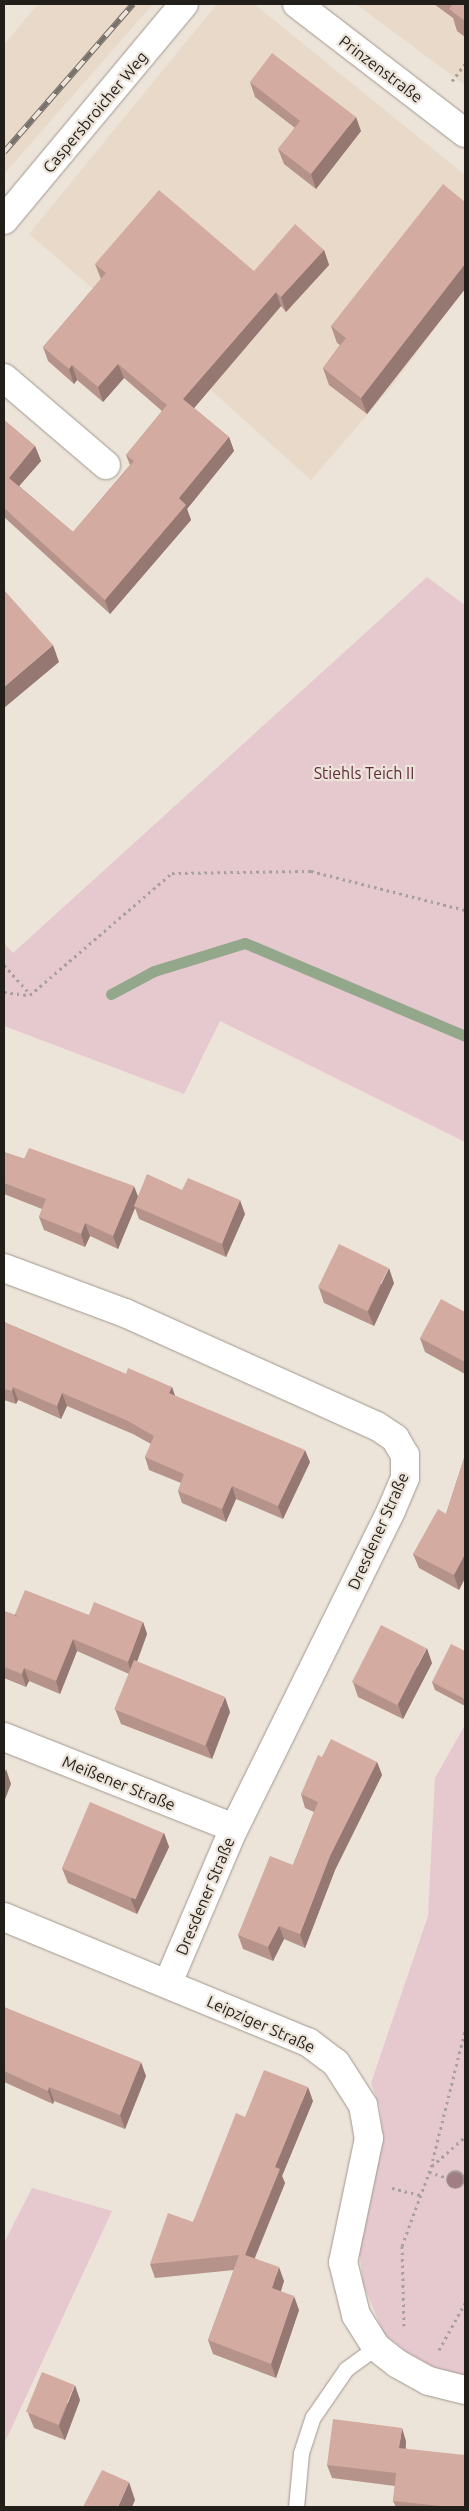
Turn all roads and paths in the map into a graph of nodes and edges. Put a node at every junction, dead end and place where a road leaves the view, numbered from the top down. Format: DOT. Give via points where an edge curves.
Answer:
graph roads {
  1 [pos="184,4"];
  2 [pos="297,4"];
  3 [pos="465,133"];
  4 [pos="4,220"];
  5 [pos="4,378"];
  6 [pos="106,465"];
  7 [pos="465,910"];
  8 [pos="4,965"];
  9 [pos="4,992"];
  10 [pos="30,995"];
  11 [pos="4,1268"];
  12 [pos="4,1737"];
  13 [pos="234,1828"];
  14 [pos="4,1917"];
  15 [pos="168,1983"];
  16 [pos="465,2031"];
  17 [pos="465,2137"];
  18 [pos="431,2167"];
  19 [pos="429,2172"];
  20 [pos="447,2178"];
  21 [pos="465,2303"];
  22 [pos="376,2347"];
  23 [pos="429,2381"];
  24 [pos="465,2390"];
  25 [pos="296,2507"];
  1 -- 4 [label="street, Caspersbroicher Weg"];
  2 -- 3 [label="street, Prinzenstraße"];
  5 -- 6 [label="street"];
  7 -- 10 [label="path" via="311,871 172,873"];
  8 -- 10 [label="path"];
  9 -- 10 [label="path"];
  11 -- 13 [label="street, Dresdener Straße" via="125,1313 376,1426 395,1438 406,1456 408,1468 391,1511"];
  12 -- 13 [label="street, Meißener Straße"];
  13 -- 15 [label="street, Dresdener Straße"];
  14 -- 15 [label="street, Leipziger Straße"];
  15 -- 22 [label="street, Leipziger Straße" via="308,2042 336,2063 354,2089 363,2105 369,2138 343,2262 356,2315"];
  16 -- 18 [label="path"];
  17 -- 18 [label="path"];
  18 -- 19 [label="path"];
  19 -- 20 [label="path"];
  19 -- 22 [label="path" via="402,2246 404,2329"];
  20 -- 20 [label="path" via="457,2171 463,2179 460,2186 454,2188 448,2184"];
  21 -- 23 [label="path" via="441,2345"];
  22 -- 23 [label="street, Leipziger Straße"];
  22 -- 25 [label="lane" via="346,2369 313,2417 301,2453"];
  23 -- 24 [label="street, Leipziger Straße"];
}
